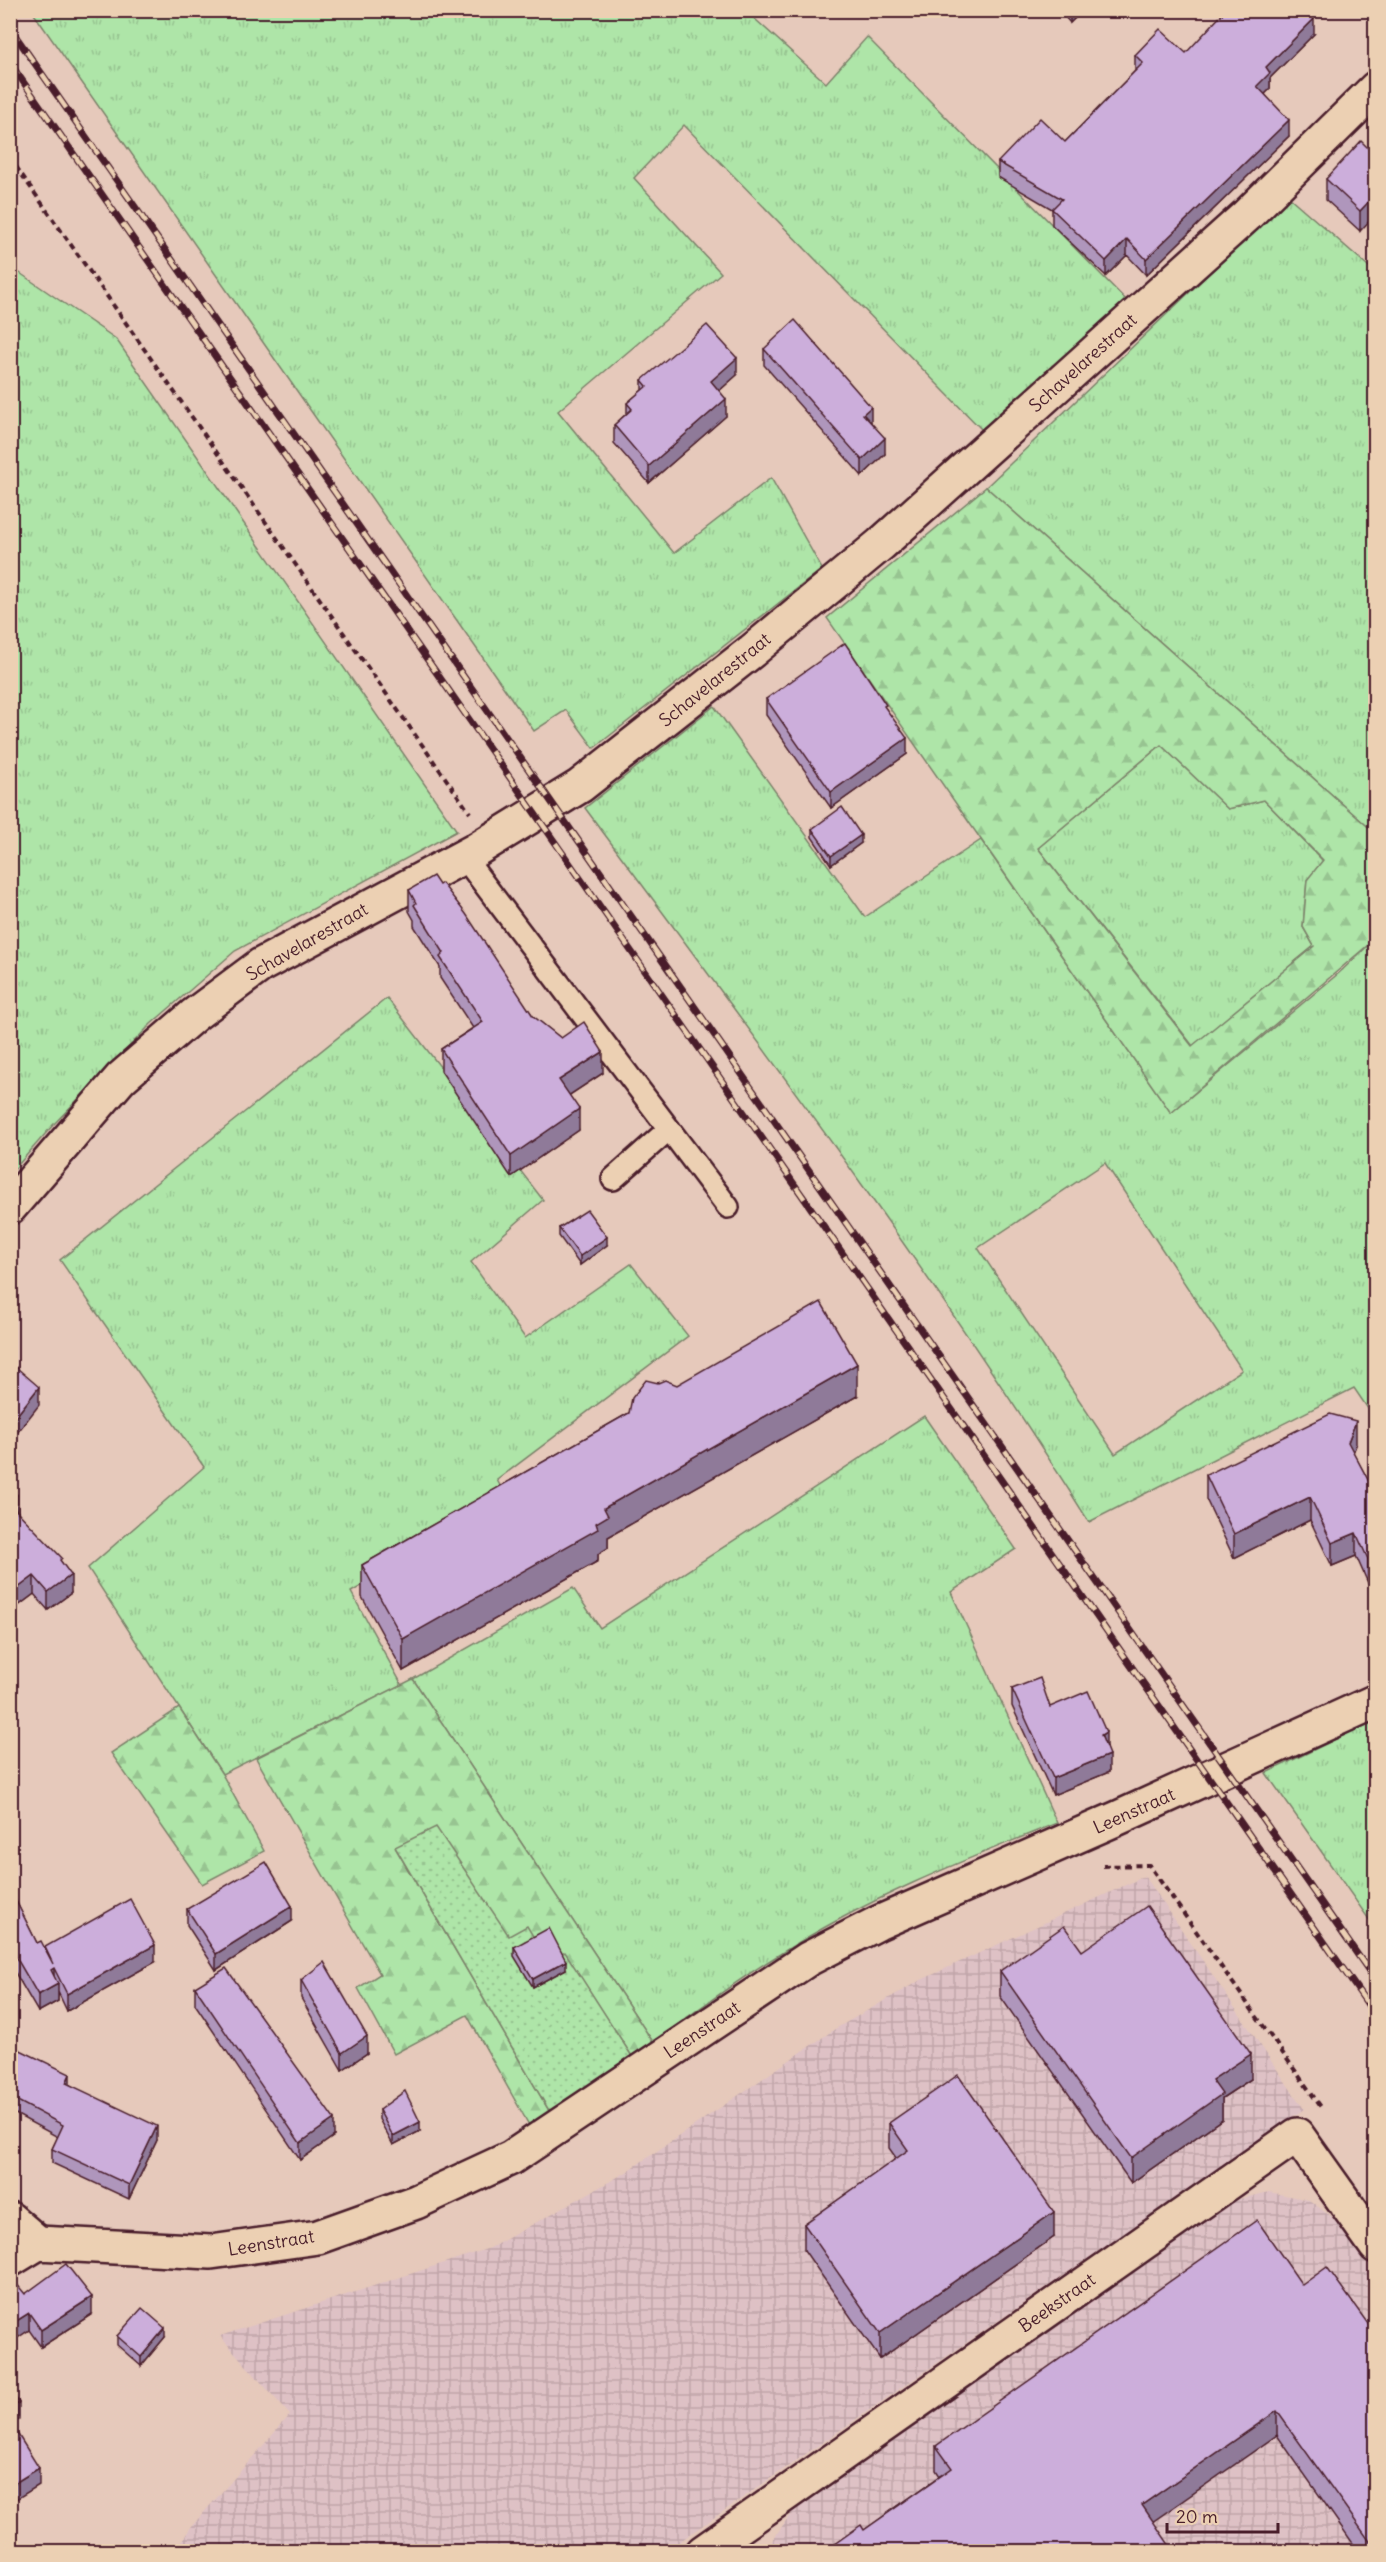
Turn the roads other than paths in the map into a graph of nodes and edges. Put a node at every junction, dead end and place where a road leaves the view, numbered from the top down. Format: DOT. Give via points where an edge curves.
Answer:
graph roads {
  1 [pos="1376,88"];
  2 [pos="474,851"];
  3 [pos="669,1130"];
  4 [pos="613,1179"];
  5 [pos="10,1207"];
  6 [pos="728,1207"];
  7 [pos="1376,1701"];
  8 [pos="10,2219"];
  9 [pos="1376,2246"];
  10 [pos="24,2252"];
  11 [pos="706,2551"];
  1 -- 2 [label="street, Schavelarestraat" via="1246,216 881,544 580,786"];
  2 -- 3 [label="lane" via="472,868"];
  2 -- 5 [label="street, Schavelarestraat" via="261,965 194,1015 121,1078"];
  3 -- 4 [label="lane"];
  3 -- 6 [label="lane"];
  7 -- 10 [label="street, Leenstraat" via="878,1923 808,1959 511,2158 416,2202 318,2237 211,2252"];
  8 -- 10 [label="street"];
  9 -- 11 [label="street, Beekstraat" via="1297,2135"];
}
